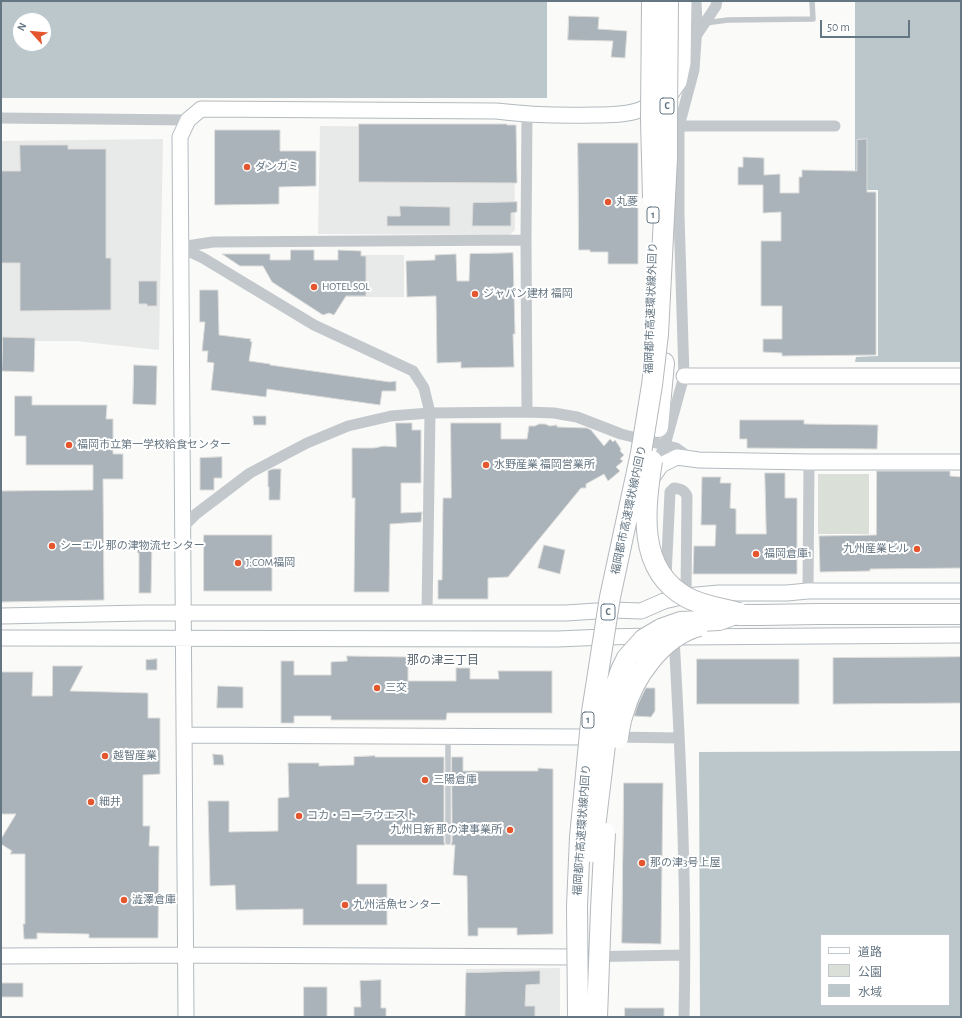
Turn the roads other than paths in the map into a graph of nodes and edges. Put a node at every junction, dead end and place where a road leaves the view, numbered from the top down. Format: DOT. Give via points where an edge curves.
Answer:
graph roads {
  1 [pos="644,1"];
  2 [pos="652,1"];
  3 [pos="668,1"];
  4 [pos="684,1"];
  5 [pos="696,1"];
  6 [pos="718,1"];
  7 [pos="812,1"];
  8 [pos="704,24"];
  9 [pos="696,37"];
  10 [pos="527,114"];
  11 [pos="557,116"];
  12 [pos="1,118"];
  13 [pos="188,120"];
  14 [pos="651,120"];
  15 [pos="679,126"];
  16 [pos="835,126"];
  17 [pos="664,210"];
  18 [pos="526,240"];
  19 [pos="180,247"];
  20 [pos="684,376"];
  21 [pos="961,376"];
  22 [pos="527,412"];
  23 [pos="430,413"];
  24 [pos="665,445"];
  25 [pos="699,460"];
  26 [pos="809,462"];
  27 [pos="961,462"];
  28 [pos="647,485"];
  29 [pos="183,527"];
  30 [pos="808,591"];
  31 [pos="961,591"];
  32 [pos="686,596"];
  33 [pos="664,602"];
  34 [pos="612,610"];
  35 [pos="183,613"];
  36 [pos="427,613"];
  37 [pos="740,615"];
  38 [pos="961,615"];
  39 [pos="1,616"];
  40 [pos="961,635"];
  41 [pos="604,637"];
  42 [pos="674,637"];
  43 [pos="1,638"];
  44 [pos="183,639"];
  45 [pos="184,735"];
  46 [pos="448,736"];
  47 [pos="581,737"];
  48 [pos="680,738"];
  49 [pos="448,842"];
  50 [pos="186,955"];
  51 [pos="685,955"];
  52 [pos="1,956"];
  53 [pos="578,957"];
  54 [pos="186,1017"];
  55 [pos="573,1017"];
  56 [pos="577,1017"];
  57 [pos="585,1017"];
  58 [pos="597,1017"];
  59 [pos="684,1017"];
  1 -- 11 [label="street" via="653,98 649,104 642,109 625,113"];
  2 -- 14 [label="highway, 福岡都市高速環状線外回り / 1, bridge"];
  3 -- 17 [label="highway, 福岡都市高速環状線内回り / C, bridge" via="667,158"];
  4 -- 11 [label="street" via="683,63 679,82 660,109 635,118 581,120"];
  5 -- 9 [label="street"];
  6 -- 8 [label="street"];
  7 -- 8 [label="lane" via="813,19 728,20"];
  8 -- 9 [label="street"];
  9 -- 15 [label="street" via="694,70"];
  10 -- 11 [label="street"];
  10 -- 13 [label="street" via="496,111 201,109"];
  10 -- 18 [label="street"];
  12 -- 13 [label="street"];
  13 -- 19 [label="street" via="180,137"];
  14 -- 37 [label="highway, bridge" via="665,222 666,265 664,364 646,504 648,528 657,560 673,585 697,600"];
  14 -- 55 [label="highway, 福岡都市高速環状線外回り / 1, bridge" via="654,268 648,384 631,490 607,597 583,753 573,869"];
  15 -- 16 [label="street"];
  15 -- 20 [label="street"];
  17 -- 37 [label="highway, bridge" via="667,291 664,362 647,495 648,541 661,575 677,591 686,597"];
  17 -- 56 [label="highway, 福岡都市高速環状線内回り / C, bridge" via="658,334 652,385 641,453 610,598 591,720 580,837"];
  18 -- 19 [label="street" via="213,242"];
  18 -- 22 [label="street"];
  19 -- 23 [label="street" via="203,258 314,325 413,371 424,388"];
  19 -- 29 [label="street"];
  20 -- 21 [label="street"];
  20 -- 24 [label="street"];
  22 -- 23 [label="street"];
  22 -- 24 [label="street" via="577,417 621,434"];
  23 -- 29 [label="street" via="391,416 348,426 307,442 250,473"];
  23 -- 36 [label="street"];
  24 -- 25 [label="street"];
  24 -- 28 [label="street"];
  25 -- 26 [label="street"];
  25 -- 28 [label="street" via="677,457 661,465"];
  26 -- 27 [label="street"];
  26 -- 30 [label="street"];
  28 -- 34 [label="street" via="628,527 617,599"];
  29 -- 35 [label="street"];
  30 -- 31 [label="street"];
  30 -- 32 [label="street"];
  32 -- 33 [label="street"];
  32 -- 33 [label="street" via="687,496 684,491 674,488 670,492"];
  33 -- 34 [label="street" via="641,611"];
  34 -- 36 [label="street" via="566,613"];
  34 -- 41 [label="street"];
  35 -- 36 [label="street"];
  35 -- 39 [label="street"];
  35 -- 44 [label="street"];
  37 -- 38 [label="highway"];
  37 -- 57 [label="highway, bridge" via="719,620 681,622 661,628 640,644 627,658 621,670 609,712 594,834 584,943"];
  37 -- 58 [label="highway, bridge" via="723,622 694,628 664,647 638,679 629,696 614,756 605,835"];
  40 -- 42 [label="street"];
  41 -- 42 [label="street"];
  41 -- 44 [label="street"];
  41 -- 47 [label="street" via="585,705"];
  42 -- 48 [label="street"];
  43 -- 44 [label="street"];
  44 -- 45 [label="street"];
  45 -- 46 [label="street"];
  45 -- 50 [label="street"];
  46 -- 47 [label="street"];
  46 -- 49 [label="lane"];
  47 -- 48 [label="street"];
  47 -- 53 [label="street"];
  48 -- 51 [label="street"];
  50 -- 52 [label="street"];
  50 -- 53 [label="street"];
  50 -- 54 [label="street"];
  51 -- 53 [label="street"];
  51 -- 59 [label="street"];
  53 -- 56 [label="street"];
}
